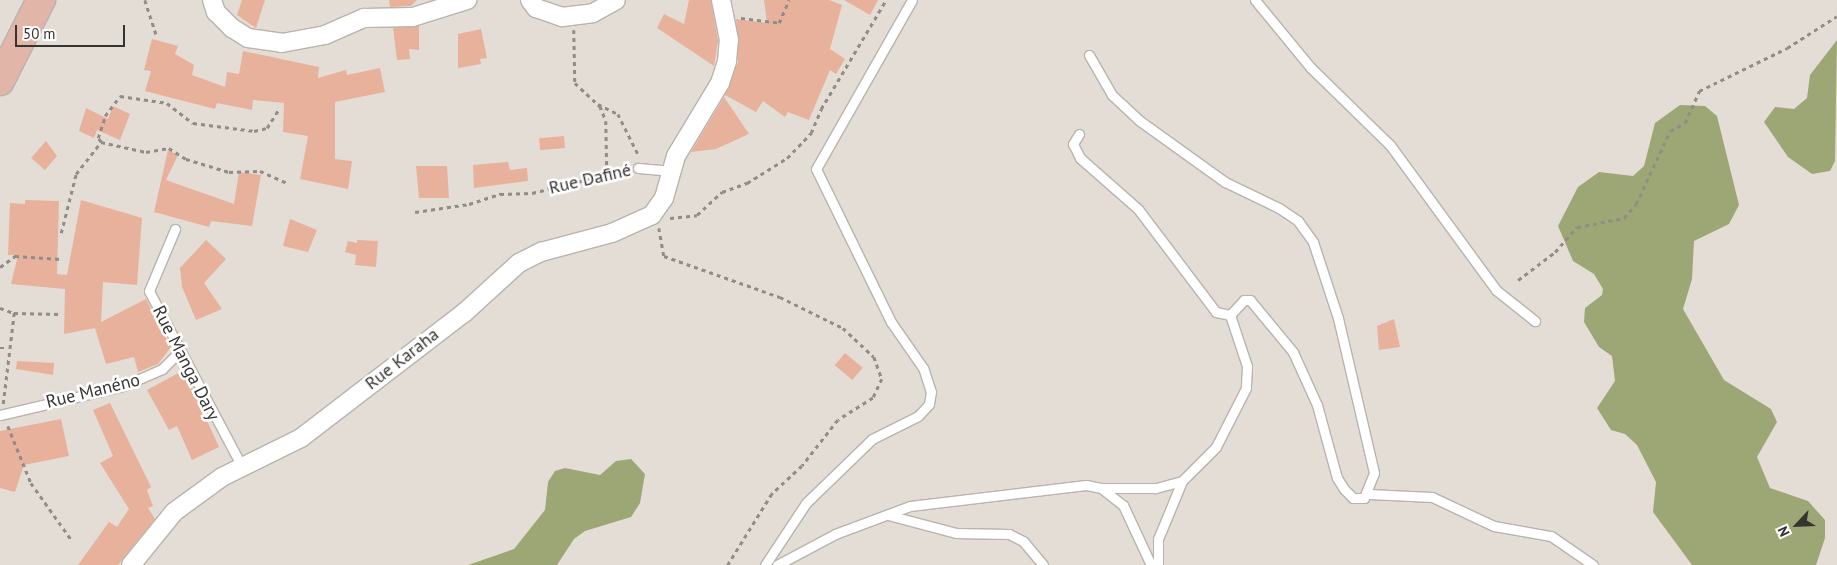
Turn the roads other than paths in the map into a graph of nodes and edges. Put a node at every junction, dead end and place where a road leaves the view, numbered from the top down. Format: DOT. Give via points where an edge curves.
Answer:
graph roads {
  1 [pos="41,0"];
  2 [pos="212,0"];
  3 [pos="466,0"];
  4 [pos="530,0"];
  5 [pos="616,0"];
  6 [pos="721,0"];
  7 [pos="912,0"];
  8 [pos="1255,0"];
  9 [pos="423,7"];
  10 [pos="1089,55"];
  11 [pos="0,81"];
  12 [pos="1079,134"];
  13 [pos="642,168"];
  14 [pos="673,171"];
  15 [pos="175,229"];
  16 [pos="1230,315"];
  17 [pos="1535,321"];
  18 [pos="178,353"];
  19 [pos="2,414"];
  20 [pos="242,467"];
  21 [pos="1182,481"];
  22 [pos="1101,488"];
  23 [pos="1368,494"];
  24 [pos="888,515"];
  25 [pos="131,565"];
  26 [pos="765,565"];
  27 [pos="777,565"];
  28 [pos="1043,565"];
  29 [pos="1151,565"];
  30 [pos="1158,565"];
  31 [pos="1593,565"];
  1 -- 11 [label="main road"];
  2 -- 9 [label="street" via="216,12 248,38 282,43 325,35 364,18"];
  3 -- 9 [label="street"];
  4 -- 5 [label="street" via="549,13 571,17 593,13"];
  6 -- 14 [label="street" via="727,17 727,61 720,83 676,156"];
  7 -- 26 [label="lane" via="816,169 891,322 923,368 931,392 929,404 918,416 872,439 806,503"];
  8 -- 17 [label="lane" via="1310,67 1390,145 1496,290"];
  10 -- 23 [label="lane" via="1112,95 1140,121 1225,182 1279,208 1298,221 1313,242 1338,318 1373,457 1374,473"];
  12 -- 16 [label="lane" via="1073,144 1080,158 1138,209 1216,312"];
  13 -- 14 [label="lane, Rue Dafiné"];
  14 -- 20 [label="street, Rue Karaha" via="655,217 529,257 301,438"];
  15 -- 18 [label="lane, Rue Manga Dary" via="149,291"];
  16 -- 21 [label="lane" via="1246,366 1243,401 1216,447"];
  16 -- 23 [label="lane" via="1238,303 1250,300 1279,334 1306,376 1337,478 1353,498"];
  18 -- 19 [label="lane, Rue Manéno" via="162,369 123,386"];
  18 -- 20 [label="lane, Rue Manga Dary"];
  20 -- 25 [label="street, Rue Karaha" via="174,512"];
  21 -- 22 [label="lane" via="1156,488"];
  21 -- 30 [label="lane" via="1161,531"];
  22 -- 24 [label="lane" via="1068,486 929,502"];
  22 -- 29 [label="lane" via="1123,505"];
  23 -- 31 [label="lane" via="1432,497 1494,526 1552,536"];
  24 -- 27 [label="lane" via="835,534"];
  24 -- 28 [label="lane" via="956,533 1009,534 1023,541"];
}
